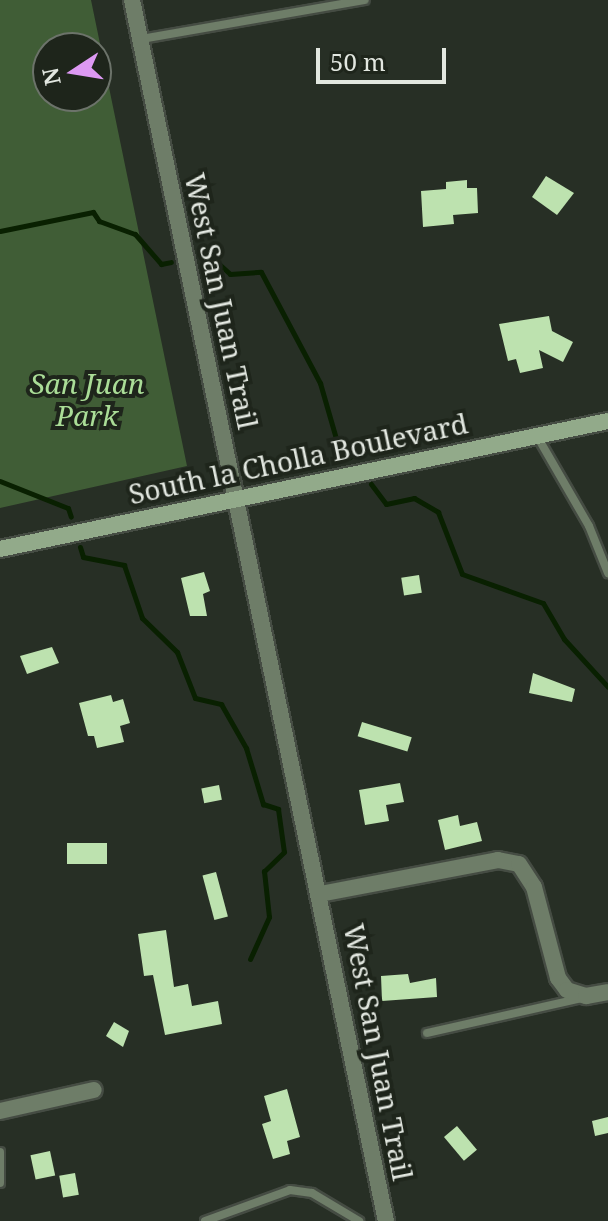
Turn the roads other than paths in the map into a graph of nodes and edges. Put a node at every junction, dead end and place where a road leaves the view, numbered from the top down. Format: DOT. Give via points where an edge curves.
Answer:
graph roads {
  1 [pos="132,0"];
  2 [pos="365,0"];
  3 [pos="140,39"];
  4 [pos="608,421"];
  5 [pos="537,435"];
  6 [pos="236,496"];
  7 [pos="0,549"];
  8 [pos="608,573"];
  9 [pos="320,894"];
  10 [pos="608,992"];
  11 [pos="586,996"];
  12 [pos="427,1033"];
  13 [pos="94,1090"];
  14 [pos="0,1111"];
  15 [pos="0,1152"];
  16 [pos="0,1183"];
  17 [pos="205,1221"];
  18 [pos="359,1221"];
  19 [pos="386,1221"];
  1 -- 3 [label="street, West San Juan Trail"];
  2 -- 3 [label="lane"];
  3 -- 6 [label="street, West San Juan Trail"];
  4 -- 5 [label="main road, South la Cholla Boulevard"];
  5 -- 6 [label="main road, South la Cholla Boulevard"];
  5 -- 8 [label="lane" via="589,526"];
  6 -- 7 [label="main road, South la Cholla Boulevard"];
  6 -- 9 [label="street, West San Juan Trail"];
  9 -- 11 [label="street, West San Juan Trail" via="498,860 519,864 534,887 558,978 567,990"];
  9 -- 19 [label="street, West San Juan Trail"];
  10 -- 11 [label="street"];
  11 -- 12 [label="lane"];
  13 -- 14 [label="street"];
  15 -- 16 [label="lane"];
  17 -- 18 [label="lane" via="290,1190 312,1193"];
}
